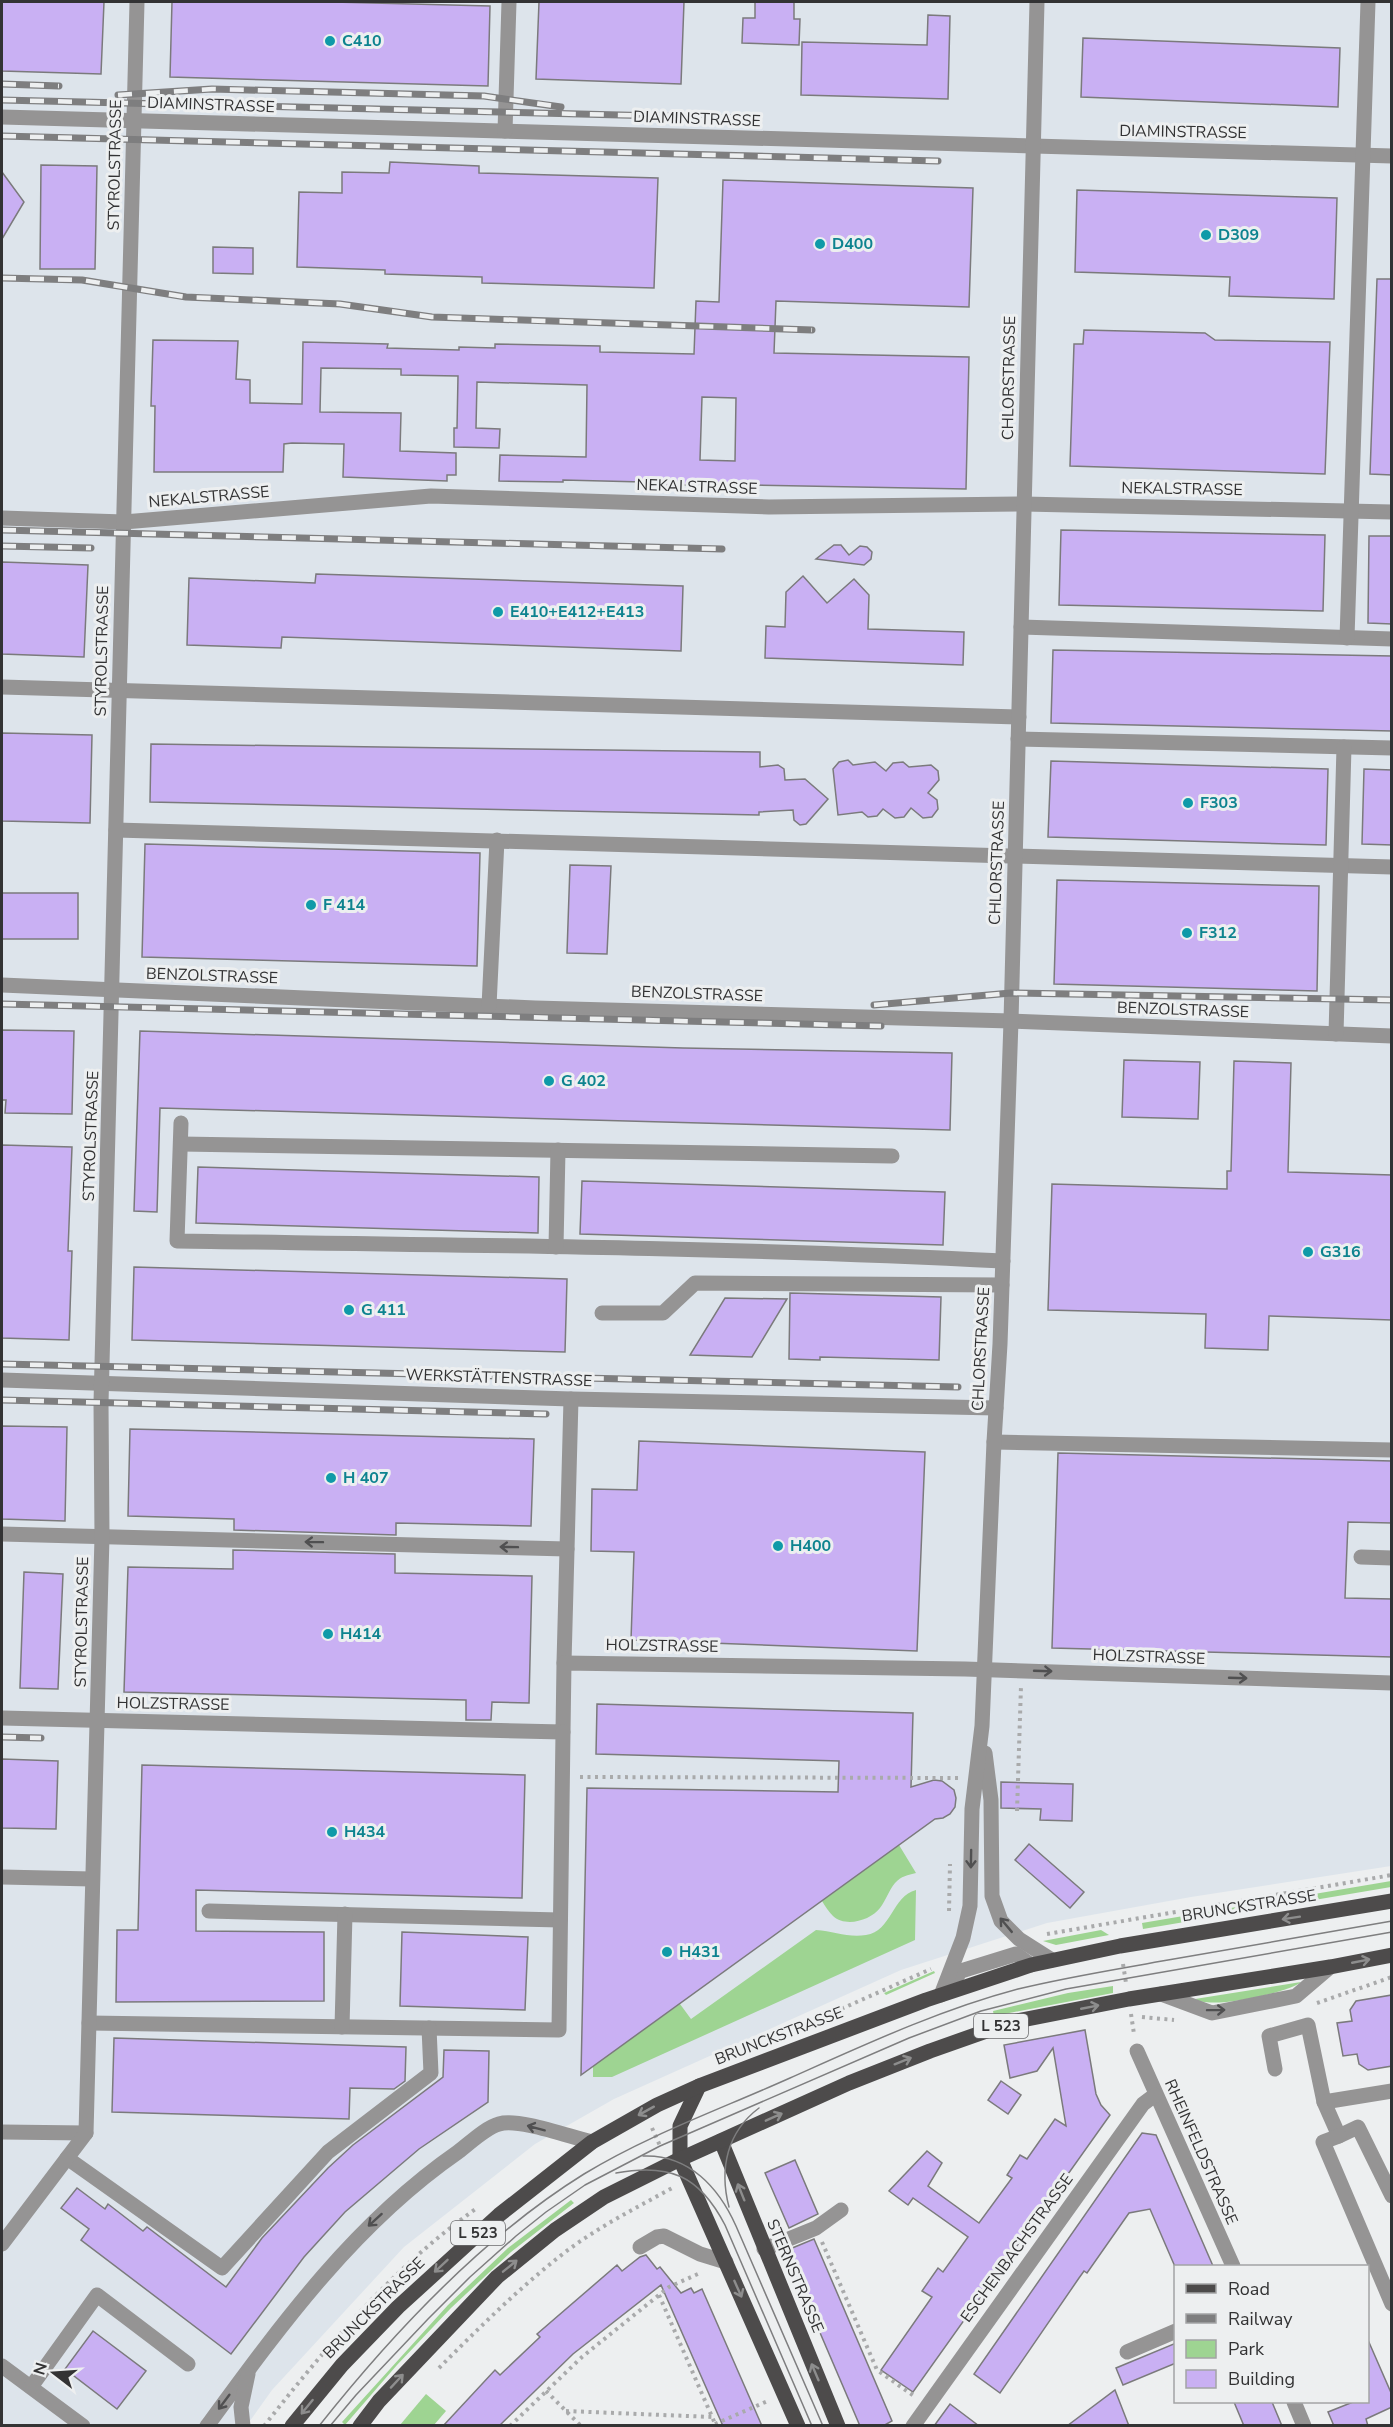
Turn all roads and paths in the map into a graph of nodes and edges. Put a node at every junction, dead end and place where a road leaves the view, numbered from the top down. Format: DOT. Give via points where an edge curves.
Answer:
graph roads {
  1 [pos="137,2"];
  2 [pos="509,2"];
  3 [pos="1037,2"];
  4 [pos="1368,2"];
  5 [pos="2,117"];
  6 [pos="134,120"];
  7 [pos="505,131"];
  8 [pos="1033,146"];
  9 [pos="1363,155"];
  10 [pos="1392,156"];
  11 [pos="1024,504"];
  12 [pos="1351,511"];
  13 [pos="1392,512"];
  14 [pos="2,518"];
  15 [pos="124,522"];
  16 [pos="1021,627"];
  17 [pos="1347,638"];
  18 [pos="1392,639"];
  19 [pos="2,687"];
  20 [pos="119,691"];
  21 [pos="1019,717"];
  22 [pos="1018,740"];
  23 [pos="1344,747"];
  24 [pos="1392,748"];
  25 [pos="116,830"];
  26 [pos="496,840"];
  27 [pos="1015,855"];
  28 [pos="1341,866"];
  29 [pos="1392,867"];
  30 [pos="2,985"];
  31 [pos="113,989"];
  32 [pos="489,1006"];
  33 [pos="1011,1021"];
  34 [pos="1336,1034"];
  35 [pos="1392,1036"];
  36 [pos="182,1123"];
  37 [pos="181,1144"];
  38 [pos="558,1150"];
  39 [pos="892,1156"];
  40 [pos="556,1247"];
  41 [pos="1003,1260"];
  42 [pos="1002,1285"];
  43 [pos="602,1313"];
  44 [pos="2,1380"];
  45 [pos="102,1383"];
  46 [pos="572,1399"];
  47 [pos="996,1408"];
  48 [pos="994,1442"];
  49 [pos="1392,1450"];
  50 [pos="2,1534"];
  51 [pos="102,1537"];
  52 [pos="567,1549"];
  53 [pos="1361,1557"];
  54 [pos="1392,1558"];
  55 [pos="564,1663"];
  56 [pos="985,1670"];
  57 [pos="1022,1671"];
  58 [pos="1392,1683"];
  59 [pos="2,1718"];
  60 [pos="98,1721"];
  61 [pos="982,1726"];
  62 [pos="563,1732"];
  63 [pos="959,1768"];
  64 [pos="562,1777"];
  65 [pos="1017,1811"];
  66 [pos="951,1852"];
  67 [pos="1392,1875"];
  68 [pos="2,1877"];
  69 [pos="92,1879"];
  70 [pos="1392,1901"];
  71 [pos="209,1911"];
  72 [pos="948,1912"];
  73 [pos="345,1914"];
  74 [pos="560,1920"];
  75 [pos="1120,1946"];
  76 [pos="1392,1955"];
  77 [pos="1052,1960"];
  78 [pos="1330,1967"];
  79 [pos="1392,1977"];
  80 [pos="1161,1994"];
  81 [pos="941,1995"];
  82 [pos="1129,1999"];
  83 [pos="1308,2005"];
  84 [pos="1131,2016"];
  85 [pos="1120,2018"];
  86 [pos="1176,2020"];
  87 [pos="89,2023"];
  88 [pos="342,2027"];
  89 [pos="429,2028"];
  90 [pos="1137,2051"];
  91 [pos="1275,2069"];
  92 [pos="699,2086"];
  93 [pos="1392,2091"];
  94 [pos="1155,2095"];
  95 [pos="1324,2102"];
  96 [pos="623,2123"];
  97 [pos="2,2132"];
  98 [pos="86,2133"];
  99 [pos="1339,2136"];
  100 [pos="721,2140"];
  101 [pos="592,2142"];
  102 [pos="68,2158"];
  103 [pos="680,2159"];
  104 [pos="664,2167"];
  105 [pos="689,2178"];
  106 [pos="662,2193"];
  107 [pos="1391,2195"];
  108 [pos="841,2210"];
  109 [pos="816,2228"];
  110 [pos="2,2244"];
  111 [pos="640,2247"];
  112 [pos="764,2249"];
  113 [pos="726,2262"];
  114 [pos="1233,2265"];
  115 [pos="659,2295"];
  116 [pos="1392,2304"];
  117 [pos="1174,2332"];
  118 [pos="1127,2352"];
  119 [pos="188,2364"];
  120 [pos="2,2366"];
  121 [pos="249,2368"];
  122 [pos="438,2368"];
  123 [pos="31,2387"];
  124 [pos="546,2391"];
  125 [pos="906,2391"];
  126 [pos="784,2393"];
  127 [pos="1294,2403"];
  128 [pos="566,2410"];
  129 [pos="712,2418"];
  130 [pos="715,2425"];
  131 [pos="82,2426"];
  132 [pos="207,2426"];
  133 [pos="243,2426"];
  134 [pos="292,2426"];
  135 [pos="360,2426"];
  136 [pos="510,2426"];
  137 [pos="581,2426"];
  138 [pos="798,2426"];
  139 [pos="838,2426"];
  140 [pos="913,2426"];
  141 [pos="1304,2426"];
  1 -- 6 [label="street, STYROLSTRASSE"];
  2 -- 7 [label="street"];
  3 -- 8 [label="street, CHLORSTRASSE"];
  4 -- 9 [label="street"];
  5 -- 6 [label="street, DIAMINSTRASSE"];
  6 -- 7 [label="street, DIAMINSTRASSE"];
  6 -- 15 [label="street, STYROLSTRASSE"];
  7 -- 8 [label="street, DIAMINSTRASSE"];
  8 -- 9 [label="street, DIAMINSTRASSE"];
  8 -- 11 [label="street, CHLORSTRASSE"];
  9 -- 10 [label="street, DIAMINSTRASSE"];
  9 -- 12 [label="street"];
  11 -- 12 [label="street, NEKALSTRASSE"];
  11 -- 15 [label="street, NEKALSTRASSE" via="769,507 431,496"];
  11 -- 16 [label="street, CHLORSTRASSE"];
  12 -- 13 [label="street, NEKALSTRASSE"];
  12 -- 17 [label="street"];
  14 -- 15 [label="street, NEKALSTRASSE"];
  15 -- 20 [label="street, STYROLSTRASSE"];
  16 -- 17 [label="street"];
  16 -- 21 [label="street, CHLORSTRASSE"];
  17 -- 18 [label="street"];
  19 -- 20 [label="street"];
  20 -- 21 [label="street"];
  20 -- 25 [label="street, STYROLSTRASSE"];
  21 -- 22 [label="street, CHLORSTRASSE"];
  22 -- 23 [label="street"];
  22 -- 27 [label="street, CHLORSTRASSE"];
  23 -- 24 [label="street"];
  23 -- 28 [label="street"];
  25 -- 26 [label="street"];
  25 -- 31 [label="street, STYROLSTRASSE"];
  26 -- 27 [label="street"];
  26 -- 32 [label="street"];
  27 -- 28 [label="street"];
  27 -- 33 [label="street, CHLORSTRASSE"];
  28 -- 29 [label="street"];
  28 -- 34 [label="street"];
  30 -- 31 [label="street, BENZOLSTRASSE"];
  31 -- 32 [label="street, BENZOLSTRASSE"];
  31 -- 45 [label="street, STYROLSTRASSE"];
  32 -- 33 [label="street, BENZOLSTRASSE"];
  33 -- 34 [label="street, BENZOLSTRASSE"];
  33 -- 41 [label="street, CHLORSTRASSE"];
  34 -- 35 [label="street, BENZOLSTRASSE"];
  36 -- 37 [label="street"];
  37 -- 38 [label="street"];
  37 -- 40 [label="street" via="177,1241"];
  38 -- 39 [label="street"];
  38 -- 40 [label="street"];
  40 -- 41 [label="street"];
  41 -- 42 [label="street, CHLORSTRASSE"];
  42 -- 43 [label="street" via="695,1283 663,1313"];
  42 -- 47 [label="street, CHLORSTRASSE"];
  44 -- 45 [label="street, WERKSTÄTTENSTRASSE"];
  45 -- 46 [label="street, WERKSTÄTTENSTRASSE"];
  45 -- 51 [label="street, STYROLSTRASSE"];
  46 -- 47 [label="street, WERKSTÄTTENSTRASSE"];
  46 -- 52 [label="street"];
  47 -- 48 [label="street, CHLORSTRASSE"];
  48 -- 49 [label="street"];
  48 -- 56 [label="street, CHLORSTRASSE"];
  50 -- 51 [label="street"];
  52 -- 51 [label="street, one-way"];
  51 -- 60 [label="street, STYROLSTRASSE"];
  52 -- 55 [label="street"];
  53 -- 54 [label="street"];
  55 -- 56 [label="street, HOLZSTRASSE"];
  55 -- 62 [label="street"];
  56 -- 57 [label="street, HOLZSTRASSE"];
  56 -- 61 [label="street, CHLORSTRASSE"];
  57 -- 58 [label="street, HOLZSTRASSE, one-way"];
  57 -- 65 [label="path"];
  59 -- 60 [label="street, HOLZSTRASSE"];
  60 -- 62 [label="street, HOLZSTRASSE"];
  60 -- 69 [label="street, STYROLSTRASSE"];
  77 -- 61 [label="street, CHLORSTRASSE, one-way" via="1019,1939 1001,1921 992,1896 991,1800"];
  61 -- 81 [label="street, CHLORSTRASSE, one-way" via="973,1800 970,1906 963,1938"];
  62 -- 64 [label="street"];
  63 -- 64 [label="path" via="958,1779"];
  64 -- 74 [label="street"];
  66 -- 72 [label="path"];
  67 -- 75 [label="path" via="1115,1922"];
  68 -- 69 [label="street"];
  69 -- 87 [label="street, STYROLSTRASSE"];
  70 -- 75 [label="main road, BRUNCKSTRASSE / L 523, one-way"];
  71 -- 73 [label="street"];
  73 -- 74 [label="street"];
  73 -- 88 [label="street"];
  74 -- 89 [label="street" via="559,2030"];
  75 -- 77 [label="main road, BRUNCKSTRASSE / L 523"];
  75 -- 82 [label="path"];
  78 -- 76 [label="main road, L 523, one-way"];
  77 -- 81 [label="main road, BRUNCKSTRASSE / L 523"];
  78 -- 80 [label="main road, L 523"];
  80 -- 78 [label="street, one-way" via="1212,2013 1296,1996"];
  79 -- 83 [label="path"];
  80 -- 82 [label="main road, L 523"];
  81 -- 92 [label="main road, BRUNCKSTRASSE / L 523"];
  82 -- 84 [label="path"];
  100 -- 82 [label="main road, L 523, one-way" via="849,2083 1012,2022"];
  84 -- 85 [label="path"];
  84 -- 86 [label="path"];
  87 -- 88 [label="street"];
  87 -- 98 [label="street, STYROLSTRASSE"];
  88 -- 89 [label="street"];
  89 -- 102 [label="street" via="431,2073 328,2152 222,2268"];
  90 -- 94 [label="street, RHEINFELDSTRASSE"];
  91 -- 95 [label="street" via="1269,2036 1308,2025"];
  92 -- 96 [label="main road, BRUNCKSTRASSE / L 523, one-way"];
  92 -- 103 [label="main road" via="680,2126"];
  93 -- 95 [label="street"];
  94 -- 114 [label="street, RHEINFELDSTRASSE"];
  94 -- 140 [label="street, ESCHENBACHSTRASSE" via="1143,2104"];
  95 -- 99 [label="street"];
  96 -- 101 [label="main road, BRUNCKSTRASSE / L 523"];
  96 -- 104 [label="path" via="631,2137 652,2128"];
  97 -- 98 [label="street"];
  98 -- 102 [label="street"];
  99 -- 107 [label="street" via="1358,2127"];
  99 -- 116 [label="street" via="1323,2142"];
  100 -- 103 [label="main road, L 523"];
  112 -- 100 [label="main road, STERNSTRASSE, one-way"];
  101 -- 121 [label="street, one-way" via="512,2122 497,2124 430,2171 369,2224 320,2277"];
  101 -- 134 [label="main road, BRUNCKSTRASSE / L 523, one-way" via="499,2215 398,2307 342,2365"];
  102 -- 110 [label="street"];
  103 -- 104 [label="main road, L 523"];
  103 -- 105 [label="main road"];
  104 -- 106 [label="path"];
  135 -- 104 [label="main road, L 523, one-way" via="378,2401 497,2277 604,2197"];
  105 -- 106 [label="path"];
  105 -- 113 [label="main road"];
  106 -- 122 [label="path" via="565,2252 509,2298"];
  108 -- 109 [label="street"];
  109 -- 112 [label="street"];
  109 -- 125 [label="path" via="877,2370"];
  111 -- 113 [label="street" via="664,2236"];
  139 -- 112 [label="main road, STERNSTRASSE, one-way"];
  113 -- 115 [label="path"];
  113 -- 126 [label="main road, one-way"];
  115 -- 124 [label="path"];
  115 -- 129 [label="path"];
  117 -- 118 [label="street"];
  119 -- 123 [label="street" via="97,2295"];
  120 -- 123 [label="street"];
  121 -- 132 [label="street, one-way"];
  121 -- 133 [label="street" via="241,2407"];
  123 -- 131 [label="street"];
  124 -- 128 [label="path"];
  124 -- 136 [label="path"];
  126 -- 130 [label="path"];
  126 -- 138 [label="main road"];
  127 -- 141 [label="street"];
  128 -- 129 [label="path"];
  128 -- 137 [label="path"];
  129 -- 130 [label="path"];
}
